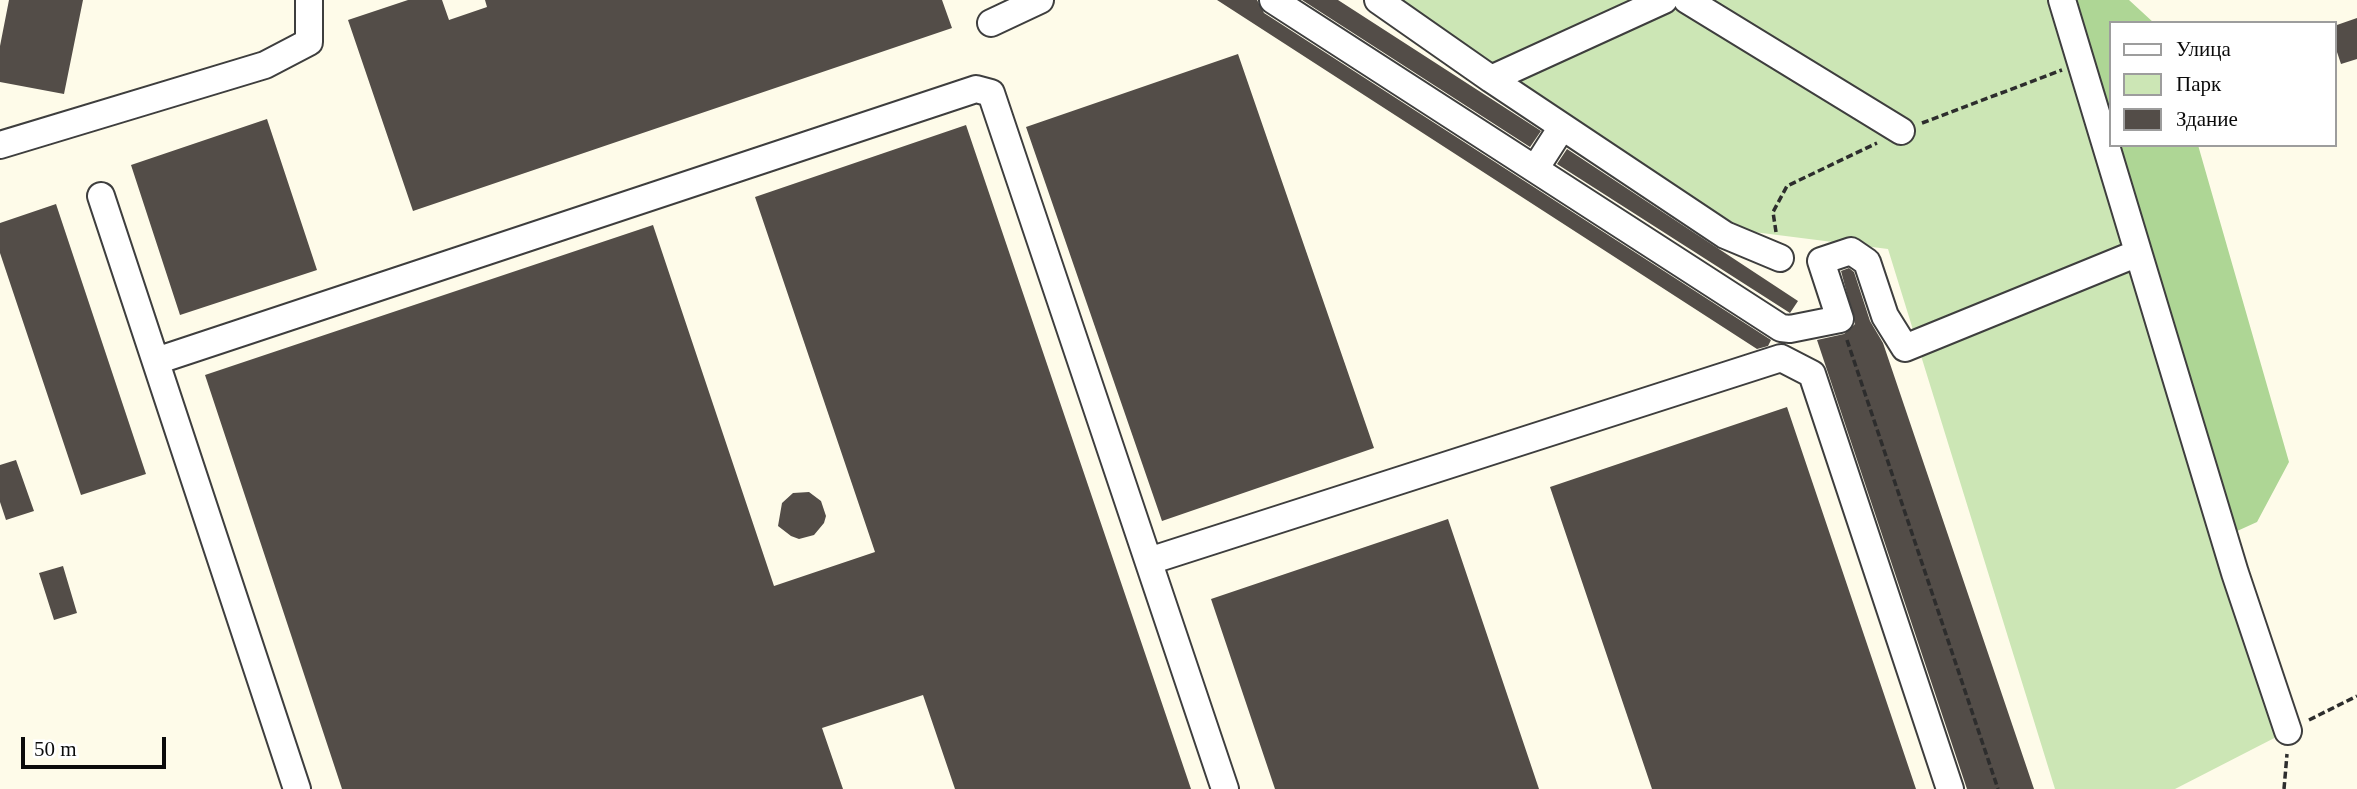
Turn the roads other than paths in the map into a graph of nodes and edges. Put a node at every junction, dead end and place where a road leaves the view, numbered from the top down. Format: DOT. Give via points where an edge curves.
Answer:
graph roads {
  1 [pos="309,0"];
  2 [pos="1041,0"];
  3 [pos="1273,0"];
  4 [pos="1378,0"];
  5 [pos="1664,0"];
  6 [pos="1687,0"];
  7 [pos="2062,0"];
  8 [pos="991,23"];
  9 [pos="1491,79"];
  10 [pos="1562,127"];
  11 [pos="1901,131"];
  12 [pos="0,145"];
  13 [pos="1535,169"];
  14 [pos="101,196"];
  15 [pos="2138,253"];
  16 [pos="1780,258"];
  17 [pos="156,361"];
  18 [pos="1149,561"];
  19 [pos="2288,731"];
  20 [pos="293,788"];
  21 [pos="1225,789"];
  22 [pos="1950,789"];
  1 -- 12 [label="lane" via="309,42 265,65"];
  2 -- 8 [label="lane"];
  3 -- 13 [label="lane"];
  4 -- 9 [label="lane"];
  5 -- 9 [label="lane"];
  6 -- 11 [label="lane"];
  7 -- 15 [label="lane"];
  9 -- 10 [label="lane"];
  10 -- 13 [label="lane"];
  10 -- 16 [label="lane" via="1725,235"];
  13 -- 15 [label="lane" via="1780,328 1840,319 1821,261 1851,251 1867,262 1885,316 1905,348"];
  14 -- 17 [label="lane"];
  15 -- 19 [label="lane"];
  17 -- 18 [label="lane" via="976,89 991,93"];
  17 -- 20 [label="lane"];
  18 -- 21 [label="lane"];
  18 -- 22 [label="lane" via="1781,358 1812,374"];
}
